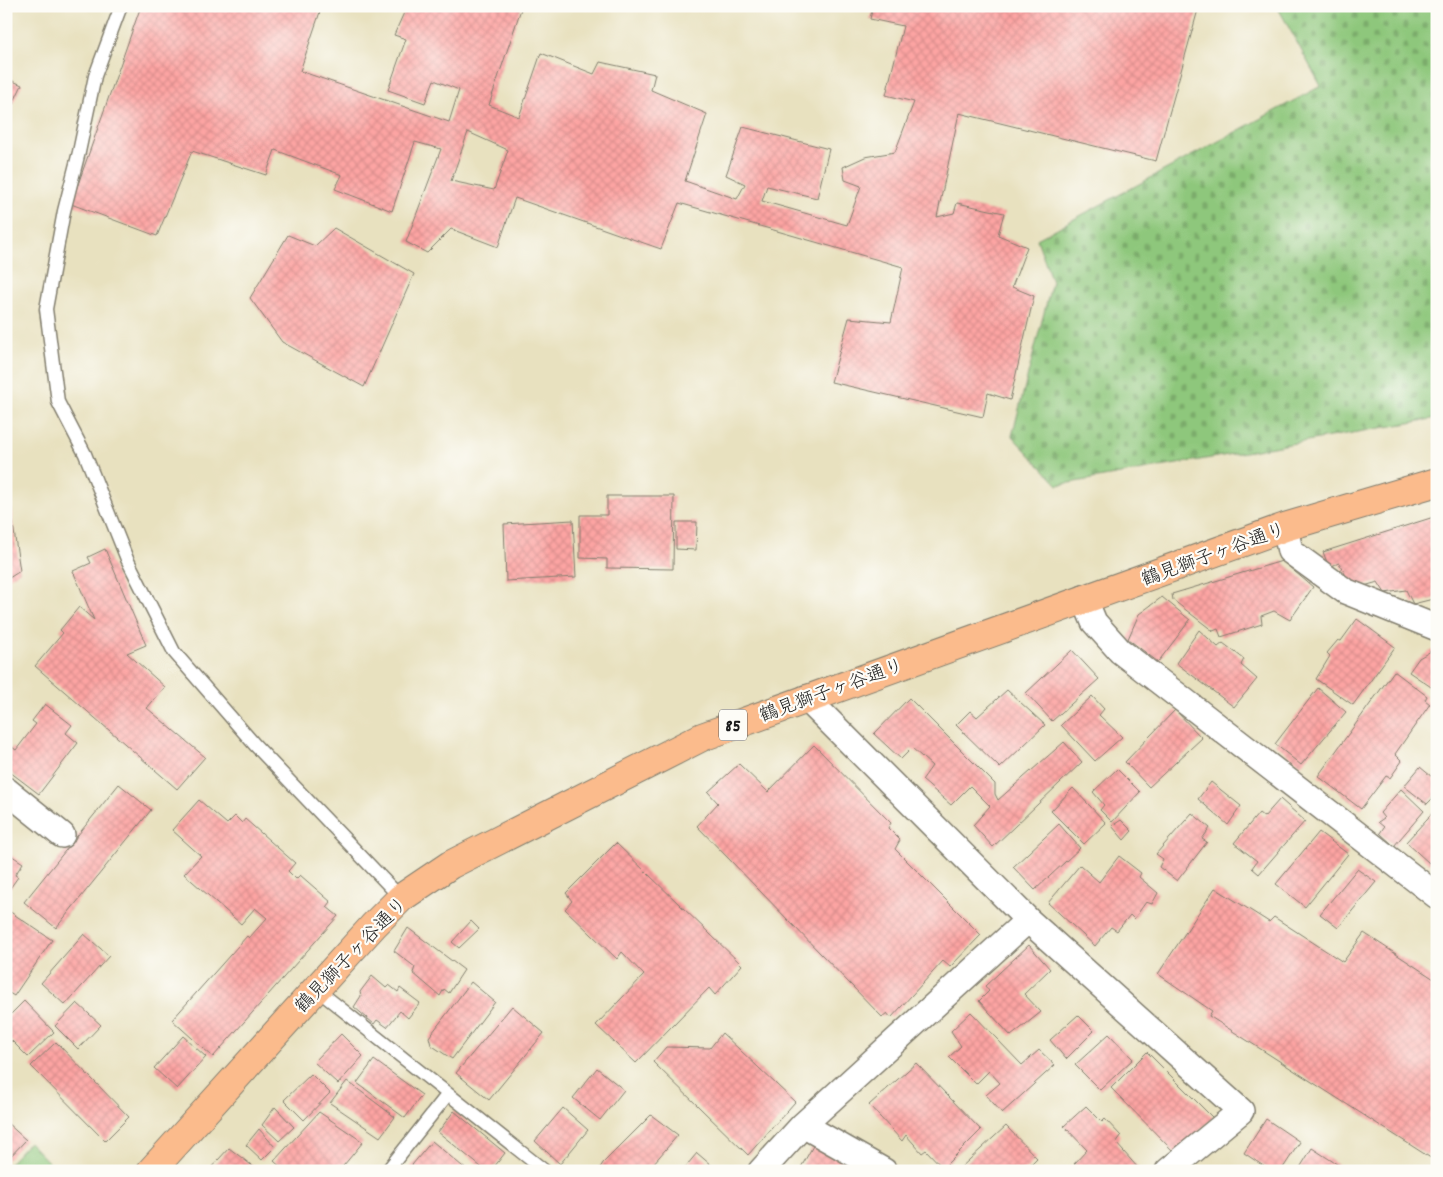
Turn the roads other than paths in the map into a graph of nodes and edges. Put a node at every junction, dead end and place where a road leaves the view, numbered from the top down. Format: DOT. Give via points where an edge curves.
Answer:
graph roads {
  1 [pos="121,6"];
  2 [pos="1437,482"];
  3 [pos="1284,527"];
  4 [pos="1084,598"];
  5 [pos="1437,628"];
  6 [pos="806,698"];
  7 [pos="6,790"];
  8 [pos="62,835"];
  9 [pos="1437,896"];
  10 [pos="401,898"];
  11 [pos="1028,920"];
  12 [pos="316,988"];
  13 [pos="448,1094"];
  14 [pos="803,1125"];
  15 [pos="151,1171"];
  16 [pos="386,1171"];
  17 [pos="545,1171"];
  18 [pos="761,1171"];
  19 [pos="884,1171"];
  20 [pos="1168,1171"];
  1 -- 10 [label="lane" via="95,76 64,211 46,309 58,402 85,454 127,559 174,652 255,744"];
  2 -- 3 [label="main road, 鶴見獅子ヶ谷通り / 85"];
  3 -- 4 [label="main road, 鶴見獅子ヶ谷通り / 85"];
  3 -- 5 [label="street" via="1290,551 1345,591"];
  4 -- 6 [label="main road, 鶴見獅子ヶ谷通り / 85"];
  4 -- 9 [label="street" via="1094,622 1120,651"];
  6 -- 10 [label="main road, 鶴見獅子ヶ谷通り / 85" via="702,737 450,865"];
  6 -- 11 [label="street"];
  7 -- 8 [label="street"];
  10 -- 12 [label="main road, 鶴見獅子ヶ谷通り / 85"];
  11 -- 14 [label="street"];
  11 -- 20 [label="street" via="1241,1111"];
  12 -- 13 [label="lane"];
  12 -- 15 [label="main road, 鶴見獅子ヶ谷通り / 85"];
  13 -- 16 [label="lane"];
  13 -- 17 [label="lane"];
  14 -- 18 [label="street"];
  14 -- 19 [label="street"];
}
